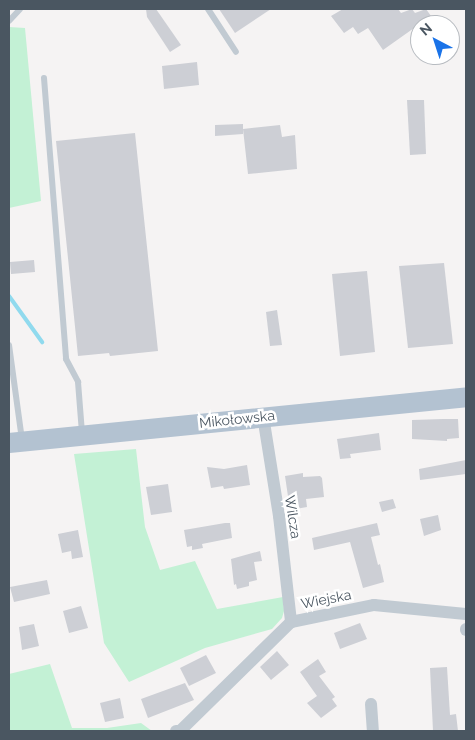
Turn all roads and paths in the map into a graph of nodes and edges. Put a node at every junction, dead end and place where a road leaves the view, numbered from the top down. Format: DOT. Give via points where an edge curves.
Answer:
graph roads {
  1 [pos="20,9"];
  2 [pos="208,9"];
  3 [pos="9,21"];
  4 [pos="236,52"];
  5 [pos="44,78"];
  6 [pos="9,345"];
  7 [pos="466,397"];
  8 [pos="264,416"];
  9 [pos="82,435"];
  10 [pos="15,442"];
  11 [pos="466,614"];
  12 [pos="291,622"];
  13 [pos="371,704"];
  14 [pos="176,731"];
  15 [pos="180,731"];
  16 [pos="373,731"];
  1 -- 3 [label="lane"];
  2 -- 4 [label="lane"];
  5 -- 9 [label="lane" via="66,359 78,382"];
  6 -- 10 [label="lane"];
  7 -- 8 [label="main road, Mikołowska"];
  8 -- 9 [label="main road, Mikołowska"];
  8 -- 12 [label="street, Wilcza"];
  9 -- 10 [label="main road, Mikołowska"];
  11 -- 12 [label="street, Wiejska" via="374,605"];
  12 -- 15 [label="street, Wiejska"];
  13 -- 16 [label="street"];
  14 -- 15 [label="street, Wiejska"];
}
